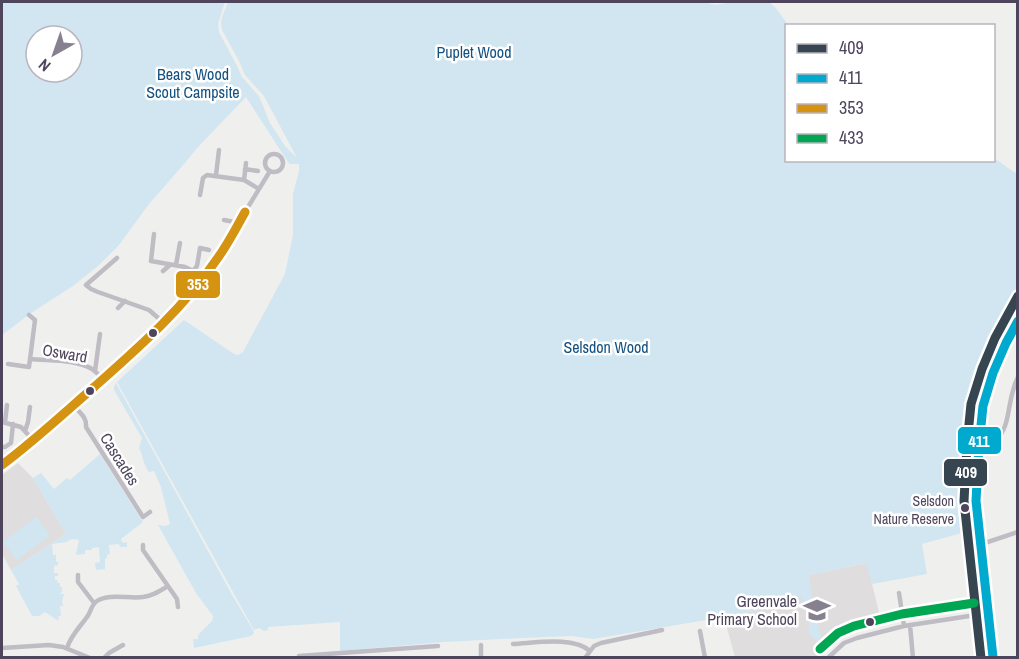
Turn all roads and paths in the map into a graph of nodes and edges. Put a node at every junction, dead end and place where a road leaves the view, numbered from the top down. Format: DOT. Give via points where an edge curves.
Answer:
graph roads {
  1 [pos="219,150"];
  2 [pos="246,162"];
  3 [pos="245,169"];
  4 [pos="258,171"];
  5 [pos="270,171"];
  6 [pos="216,175"];
  7 [pos="244,180"];
  8 [pos="259,189"];
  9 [pos="200,195"];
  10 [pos="224,220"];
  11 [pos="240,223"];
  12 [pos="154,234"];
  13 [pos="180,243"];
  14 [pos="209,250"];
  15 [pos="117,258"];
  16 [pos="173,265"];
  17 [pos="193,271"];
  18 [pos="163,272"];
  19 [pos="203,278"];
  20 [pos="1017,295"];
  21 [pos="125,301"];
  22 [pos="118,308"];
  23 [pos="29,315"];
  24 [pos="164,323"];
  25 [pos="100,334"];
  26 [pos="30,359"];
  27 [pos="8,364"];
  28 [pos="95,371"];
  29 [pos="1017,377"];
  30 [pos="103,379"];
  31 [pos="7,405"];
  32 [pos="74,406"];
  33 [pos="30,407"];
  34 [pos="3,422"];
  35 [pos="13,424"];
  36 [pos="25,431"];
  37 [pos="33,440"];
  38 [pos="967,444"];
  39 [pos="2,447"];
  40 [pos="2,465"];
  41 [pos="150,512"];
  42 [pos="1017,532"];
  43 [pos="143,545"];
  44 [pos="970,548"];
  45 [pos="78,575"];
  46 [pos="168,586"];
  47 [pos="899,593"];
  48 [pos="94,603"];
  49 [pos="178,607"];
  50 [pos="976,615"];
  51 [pos="907,625"];
  52 [pos="662,630"];
  53 [pos="700,631"];
  54 [pos="513,644"];
  55 [pos="123,645"];
  56 [pos="481,645"];
  57 [pos="438,646"];
  58 [pos="2,648"];
  59 [pos="68,648"];
  60 [pos="394,650"];
  61 [pos="590,651"];
  62 [pos="299,656"];
  63 [pos="90,657"];
  64 [pos="104,657"];
  65 [pos="395,657"];
  66 [pos="481,657"];
  67 [pos="585,657"];
  68 [pos="705,657"];
  69 [pos="828,657"];
  70 [pos="913,657"];
  71 [pos="981,657"];
  1 -- 6 [label="street"];
  2 -- 3 [label="street"];
  3 -- 4 [label="street"];
  3 -- 7 [label="street"];
  5 -- 8 [label="street"];
  6 -- 7 [label="street"];
  6 -- 9 [label="street" via="202,178"];
  7 -- 8 [label="street"];
  8 -- 11 [label="street"];
  10 -- 11 [label="street"];
  11 -- 19 [label="street"];
  12 -- 16 [label="street" via="149,263"];
  13 -- 16 [label="street"];
  14 -- 17 [label="street" via="200,248"];
  15 -- 21 [label="street" via="86,285"];
  16 -- 17 [label="street"];
  16 -- 18 [label="street"];
  17 -- 19 [label="street"];
  19 -- 24 [label="street"];
  20 -- 38 [label="street" via="982,369 971,404"];
  21 -- 22 [label="street"];
  21 -- 24 [label="street" via="149,310"];
  23 -- 26 [label="street, Osward" via="35,320"];
  24 -- 30 [label="street"];
  25 -- 28 [label="street, Osward"];
  26 -- 27 [label="street, Osward" via="29,367"];
  26 -- 28 [label="street, Osward" via="74,363"];
  28 -- 30 [label="street, Osward"];
  29 -- 38 [label="street" via="1000,435 981,445"];
  30 -- 32 [label="street"];
  31 -- 34 [label="street"];
  32 -- 37 [label="street"];
  32 -- 41 [label="street, Cascades" via="84,415 86,427 143,517"];
  33 -- 36 [label="street"];
  34 -- 35 [label="street"];
  35 -- 36 [label="street"];
  35 -- 39 [label="street" via="10,443"];
  36 -- 37 [label="street"];
  37 -- 40 [label="street"];
  38 -- 44 [label="street" via="964,501"];
  42 -- 44 [label="street"];
  43 -- 46 [label="street"];
  44 -- 50 [label="street"];
  45 -- 48 [label="street" via="78,582"];
  46 -- 48 [label="street" via="144,597 110,597"];
  46 -- 49 [label="street"];
  47 -- 51 [label="street"];
  48 -- 59 [label="street"];
  50 -- 51 [label="street"];
  50 -- 71 [label="street"];
  51 -- 69 [label="street" via="850,640"];
  51 -- 70 [label="street"];
  52 -- 61 [label="street" via="601,643"];
  53 -- 68 [label="street"];
  54 -- 61 [label="street" via="567,642 578,643"];
  55 -- 64 [label="street"];
  56 -- 66 [label="street"];
  57 -- 60 [label="street"];
  58 -- 59 [label="street"];
  59 -- 63 [label="street"];
  60 -- 62 [label="street"];
  60 -- 65 [label="street"];
  61 -- 67 [label="street"];
}
